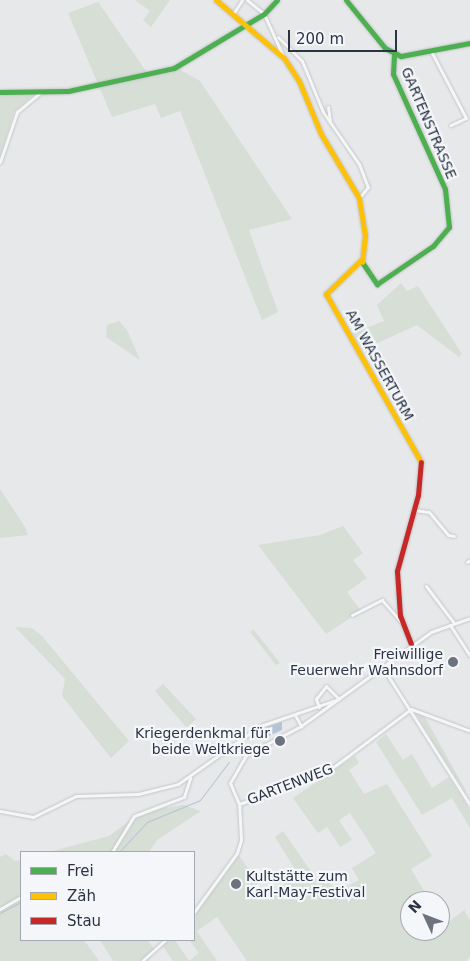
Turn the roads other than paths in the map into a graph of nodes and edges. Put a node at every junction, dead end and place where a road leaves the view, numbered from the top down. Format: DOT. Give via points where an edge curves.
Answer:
graph roads {
  1 [pos="216,0"];
  2 [pos="242,0"];
  3 [pos="247,0"];
  4 [pos="277,0"];
  5 [pos="346,0"];
  6 [pos="264,14"];
  7 [pos="232,16"];
  8 [pos="242,25"];
  9 [pos="278,38"];
  10 [pos="470,43"];
  11 [pos="432,53"];
  12 [pos="394,54"];
  13 [pos="284,58"];
  14 [pos="0,92"];
  15 [pos="41,92"];
  16 [pos="328,106"];
  17 [pos="330,123"];
  18 [pos="451,125"];
  19 [pos="0,162"];
  20 [pos="359,198"];
  21 [pos="361,260"];
  22 [pos="413,510"];
  23 [pos="454,536"];
  24 [pos="426,586"];
  25 [pos="352,615"];
  26 [pos="470,618"];
  27 [pos="401,622"];
  28 [pos="454,624"];
  29 [pos="450,625"];
  30 [pos="412,644"];
  31 [pos="470,656"];
  32 [pos="383,668"];
  33 [pos="339,698"];
  34 [pos="318,706"];
  35 [pos="410,709"];
  36 [pos="322,712"];
  37 [pos="295,715"];
  38 [pos="301,726"];
  39 [pos="470,731"];
  40 [pos="237,744"];
  41 [pos="246,755"];
  42 [pos="190,777"];
  43 [pos="240,804"];
  44 [pos="470,806"];
  45 [pos="0,811"];
  46 [pos="113,851"];
  47 [pos="20,898"];
  48 [pos="0,909"];
  49 [pos="195,911"];
  50 [pos="164,941"];
  51 [pos="142,961"];
  1 -- 7 [label="street"];
  2 -- 7 [label="street"];
  3 -- 6 [label="street"];
  4 -- 6 [label="street"];
  5 -- 12 [label="street"];
  6 -- 8 [label="street"];
  6 -- 9 [label="street"];
  7 -- 8 [label="street"];
  8 -- 13 [label="street"];
  8 -- 15 [label="street" via="174,68 77,90"];
  9 -- 13 [label="street"];
  9 -- 17 [label="street" via="302,61"];
  10 -- 11 [label="street"];
  11 -- 12 [label="street"];
  11 -- 18 [label="street" via="466,118"];
  12 -- 21 [label="street, GARTENSTRASSE" via="393,74 445,189 449,227 433,246 377,284"];
  13 -- 20 [label="street" via="324,140"];
  14 -- 15 [label="street"];
  15 -- 19 [label="street" via="17,112"];
  16 -- 17 [label="street"];
  17 -- 20 [label="street" via="367,180 368,187"];
  20 -- 21 [label="street" via="365,235"];
  21 -- 22 [label="street, AM WASSERTURM" via="326,294 421,462"];
  22 -- 23 [label="street" via="429,512 447,536"];
  22 -- 27 [label="street" via="397,572"];
  24 -- 28 [label="street"];
  25 -- 27 [label="street" via="382,600"];
  26 -- 28 [label="street"];
  27 -- 30 [label="street"];
  28 -- 29 [label="street"];
  29 -- 30 [label="street"];
  29 -- 31 [label="street"];
  30 -- 32 [label="street"];
  32 -- 33 [label="street"];
  32 -- 35 [label="street"];
  33 -- 34 [label="street"];
  33 -- 34 [label="street" via="326,686 316,700"];
  33 -- 36 [label="street"];
  34 -- 36 [label="street"];
  34 -- 37 [label="street"];
  35 -- 39 [label="street"];
  35 -- 43 [label="street, GARTENWEG" via="324,774"];
  35 -- 44 [label="street"];
  36 -- 38 [label="street"];
  37 -- 38 [label="street"];
  37 -- 40 [label="street" via="260,726"];
  38 -- 41 [label="street"];
  40 -- 41 [label="street"];
  40 -- 42 [label="street"];
  41 -- 43 [label="street" via="230,783"];
  42 -- 45 [label="street" via="138,794 76,796 33,817"];
  42 -- 46 [label="street" via="184,797 134,816"];
  43 -- 49 [label="street" via="241,840 237,853"];
  47 -- 48 [label="street"];
  50 -- 51 [label="street"];
}
